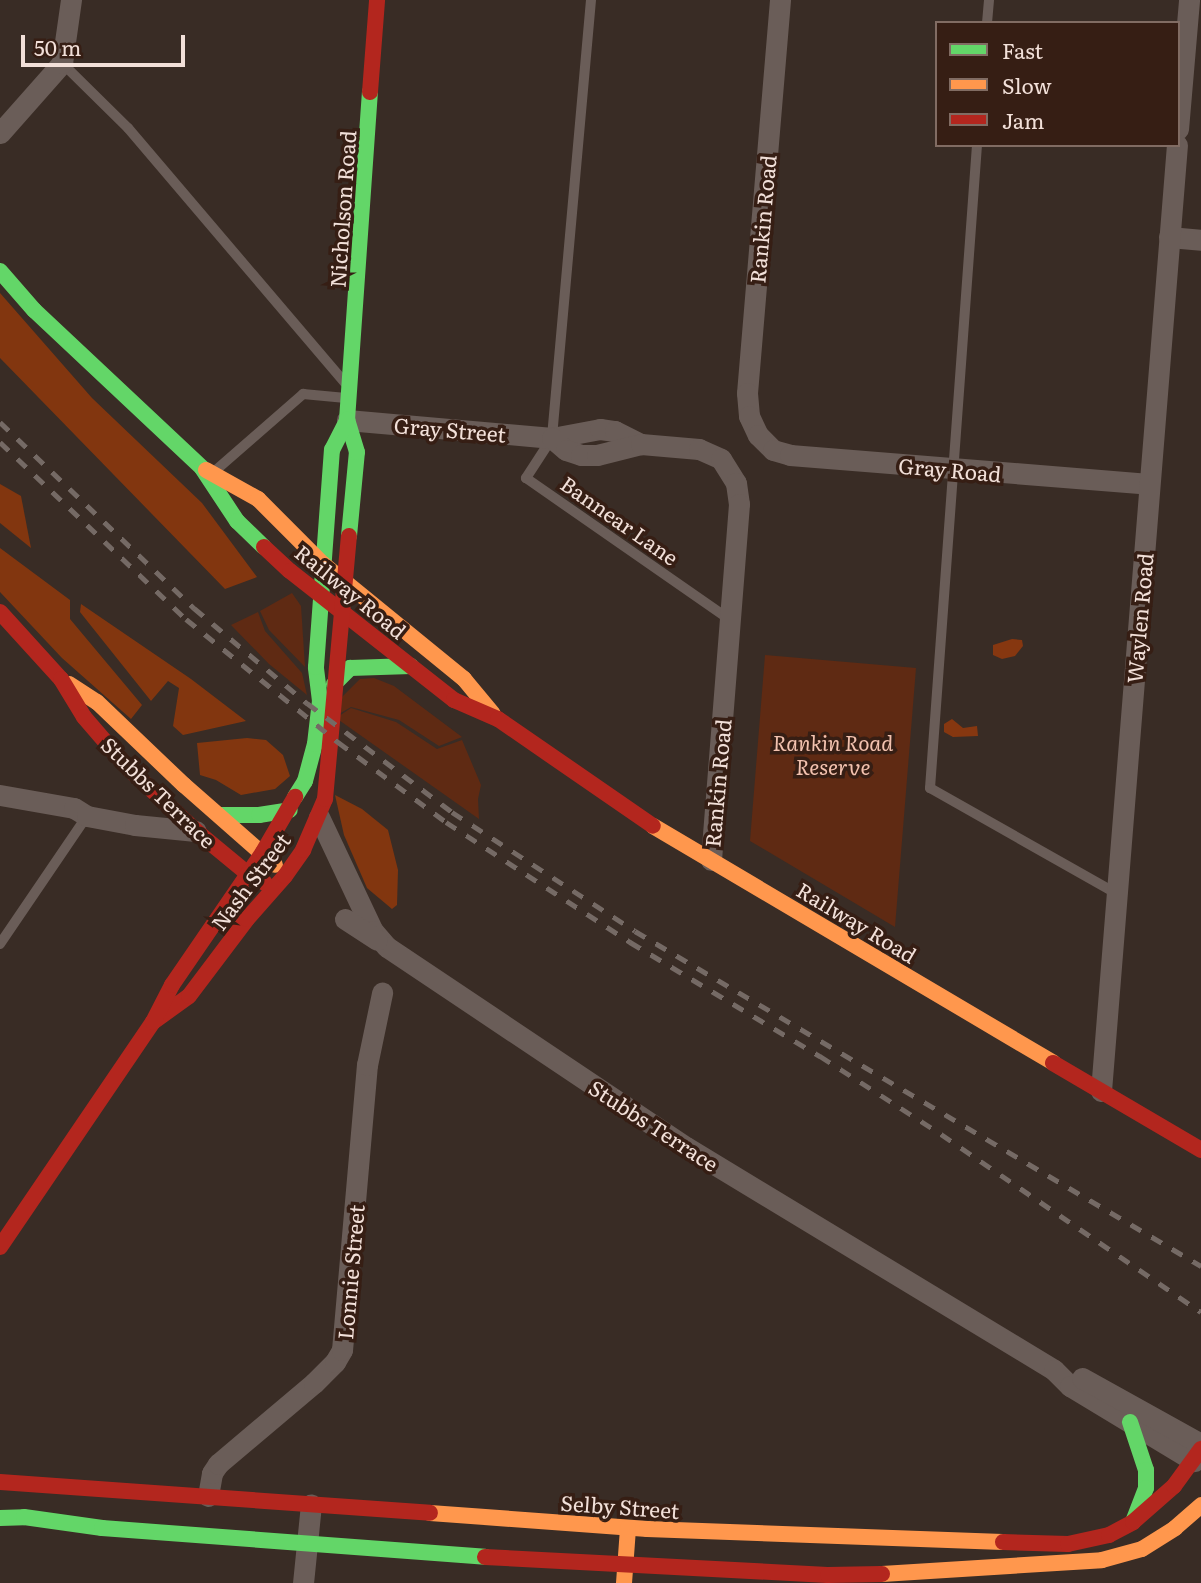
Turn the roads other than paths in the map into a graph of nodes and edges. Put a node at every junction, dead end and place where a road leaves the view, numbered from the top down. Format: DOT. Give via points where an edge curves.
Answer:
graph roads {
  1 [pos="71,0"];
  2 [pos="377,0"];
  3 [pos="591,0"];
  4 [pos="780,0"];
  5 [pos="989,0"];
  6 [pos="1189,0"];
  7 [pos="987,21"];
  8 [pos="62,63"];
  9 [pos="1180,106"];
  10 [pos="20,108"];
  11 [pos="0,123"];
  12 [pos="0,133"];
  13 [pos="978,147"];
  14 [pos="1177,147"];
  15 [pos="1169,237"];
  16 [pos="1201,240"];
  17 [pos="0,271"];
  18 [pos="349,393"];
  19 [pos="347,420"];
  20 [pos="758,435"];
  21 [pos="552,438"];
  22 [pos="721,459"];
  23 [pos="952,469"];
  24 [pos="207,470"];
  25 [pos="1149,484"];
  26 [pos="323,564"];
  27 [pos="346,582"];
  28 [pos="321,596"];
  29 [pos="0,611"];
  30 [pos="343,613"];
  31 [pos="730,620"];
  32 [pos="411,666"];
  33 [pos="61,679"];
  34 [pos="334,684"];
  35 [pos="498,719"];
  36 [pos="0,795"];
  37 [pos="290,810"];
  38 [pos="221,815"];
  39 [pos="87,816"];
  40 [pos="319,817"];
  41 [pos="196,831"];
  42 [pos="263,852"];
  43 [pos="711,860"];
  44 [pos="248,874"];
  45 [pos="280,882"];
  46 [pos="1116,894"];
  47 [pos="345,919"];
  48 [pos="0,944"];
  49 [pos="387,947"];
  50 [pos="382,993"];
  51 [pos="153,1022"];
  52 [pos="1101,1091"];
  53 [pos="1201,1150"];
  54 [pos="0,1247"];
  55 [pos="1054,1370"];
  56 [pos="1130,1422"];
  57 [pos="1199,1455"];
  58 [pos="0,1482"];
  59 [pos="208,1496"];
  60 [pos="311,1504"];
  61 [pos="1198,1511"];
  62 [pos="0,1518"];
  63 [pos="1133,1522"];
  64 [pos="628,1528"];
  65 [pos="308,1543"];
  66 [pos="646,1547"];
  67 [pos="531,1560"];
  68 [pos="897,1562"];
  69 [pos="625,1563"];
  70 [pos="786,1573"];
  71 [pos="573,1578"];
  72 [pos="303,1583"];
  73 [pos="624,1583"];
  74 [pos="643,1583"];
  75 [pos="712,1583"];
  1 -- 8 [label="street"];
  2 -- 18 [label="main road, Nicholson Road"];
  3 -- 21 [label="lane"];
  4 -- 20 [label="street, Rankin Road" via="747,393 749,416"];
  5 -- 7 [label="lane"];
  6 -- 9 [label="street"];
  8 -- 10 [label="street"];
  8 -- 18 [label="lane" via="128,128"];
  10 -- 11 [label="street"];
  10 -- 12 [label="street"];
  13 -- 23 [label="lane"];
  14 -- 15 [label="street, Waylen Road"];
  15 -- 16 [label="street"];
  15 -- 25 [label="street, Waylen Road"];
  17 -- 24 [label="main road, Railway Road" via="34,310"];
  18 -- 19 [label="main road, Nicholson Road"];
  18 -- 24 [label="lane" via="303,394"];
  19 -- 21 [label="street, Gray Street"];
  19 -- 26 [label="main road, Nicholson Road" via="332,450"];
  19 -- 27 [label="main road, Nicholson Road" via="356,452"];
  20 -- 23 [label="street, Gray Road" via="773,450 790,455"];
  21 -- 22 [label="street, Gray Street" via="581,455 641,444 699,449"];
  21 -- 31 [label="lane, Bannear Lane" via="526,478"];
  22 -- 31 [label="street, Rankin Road" via="736,483 739,504"];
  23 -- 25 [label="street, Gray Road"];
  23 -- 46 [label="lane" via="930,788"];
  24 -- 26 [label="main road, Railway Road" via="258,499"];
  24 -- 28 [label="main road, Railway Road" via="237,521"];
  25 -- 46 [label="street, Waylen Road"];
  26 -- 27 [label="main road, Railway Road"];
  26 -- 28 [label="main road, Nicholson Road"];
  27 -- 30 [label="main road, Nicholson Road"];
  27 -- 35 [label="main road, Railway Road" via="464,679"];
  28 -- 30 [label="main road, Railway Road"];
  28 -- 37 [label="main road, Nash Street" via="315,744 305,781"];
  29 -- 33 [label="main road, Stubbs Terrace"];
  30 -- 32 [label="main road, Railway Road"];
  30 -- 34 [label="main road, Nash Street"];
  31 -- 43 [label="street, Rankin Road"];
  32 -- 34 [label="main road" via="350,668"];
  32 -- 35 [label="main road, Railway Road" via="454,700"];
  33 -- 38 [label="main road, Stubbs Terrace" via="97,702"];
  33 -- 41 [label="main road, Stubbs Terrace" via="84,717 128,768"];
  34 -- 40 [label="main road, Nash Street" via="325,799"];
  35 -- 43 [label="main road, Railway Road" via="573,774"];
  36 -- 39 [label="street" via="74,808"];
  37 -- 38 [label="main road, Stubbs Terrace"];
  37 -- 42 [label="main road, Nash Street"];
  38 -- 42 [label="main road, Stubbs Terrace"];
  39 -- 41 [label="street"];
  39 -- 48 [label="lane"];
  40 -- 45 [label="main road, Nash Street"];
  40 -- 49 [label="street, Stubbs Terrace" via="373,931"];
  41 -- 44 [label="main road, Stubbs Terrace"];
  42 -- 44 [label="main road, Nash Street"];
  42 -- 45 [label="main road, Stubbs Terrace"];
  43 -- 52 [label="main road, Railway Road"];
  44 -- 45 [label="main road, Stubbs Terrace"];
  44 -- 51 [label="main road, Nash Street" via="172,985"];
  45 -- 51 [label="main road, Nash Street" via="189,996"];
  46 -- 52 [label="street, Waylen Road"];
  47 -- 49 [label="street"];
  49 -- 55 [label="street, Stubbs Terrace" via="696,1153"];
  50 -- 59 [label="street, Lonnie Street" via="368,1065 342,1350 314,1384 218,1464"];
  51 -- 54 [label="main road, Nash Street"];
  52 -- 53 [label="main road, Railway Road"];
  55 -- 56 [label="street, Stubbs Terrace" via="1070,1386"];
  55 -- 57 [label="street, Stubbs Terrace" via="1080,1377"];
  56 -- 57 [label="street, Stubbs Terrace"];
  56 -- 63 [label="main road" via="1146,1470 1146,1488"];
  57 -- 63 [label="main road, Selby Street" via="1157,1503"];
  58 -- 59 [label="main road, Selby Street"];
  59 -- 60 [label="main road, Selby Street"];
  60 -- 64 [label="main road, Selby Street"];
  60 -- 65 [label="street"];
  61 -- 68 [label="main road, Selby Street" via="1142,1549 1102,1560"];
  62 -- 65 [label="main road, Selby Street"];
  63 -- 68 [label="main road, Selby Street" via="1109,1535 1068,1544"];
  64 -- 66 [label="main road, Selby Street"];
  64 -- 69 [label="main road"];
  65 -- 67 [label="main road, Selby Street"];
  65 -- 72 [label="street"];
  66 -- 68 [label="main road, Selby Street"];
  66 -- 69 [label="main road, Selby Street"];
  66 -- 70 [label="main road, Selby Street"];
  66 -- 74 [label="main road"];
  67 -- 69 [label="main road, Selby Street"];
  67 -- 71 [label="main road"];
  68 -- 70 [label="main road, Selby Street"];
  69 -- 73 [label="main road"];
  70 -- 75 [label="main road"];
}
